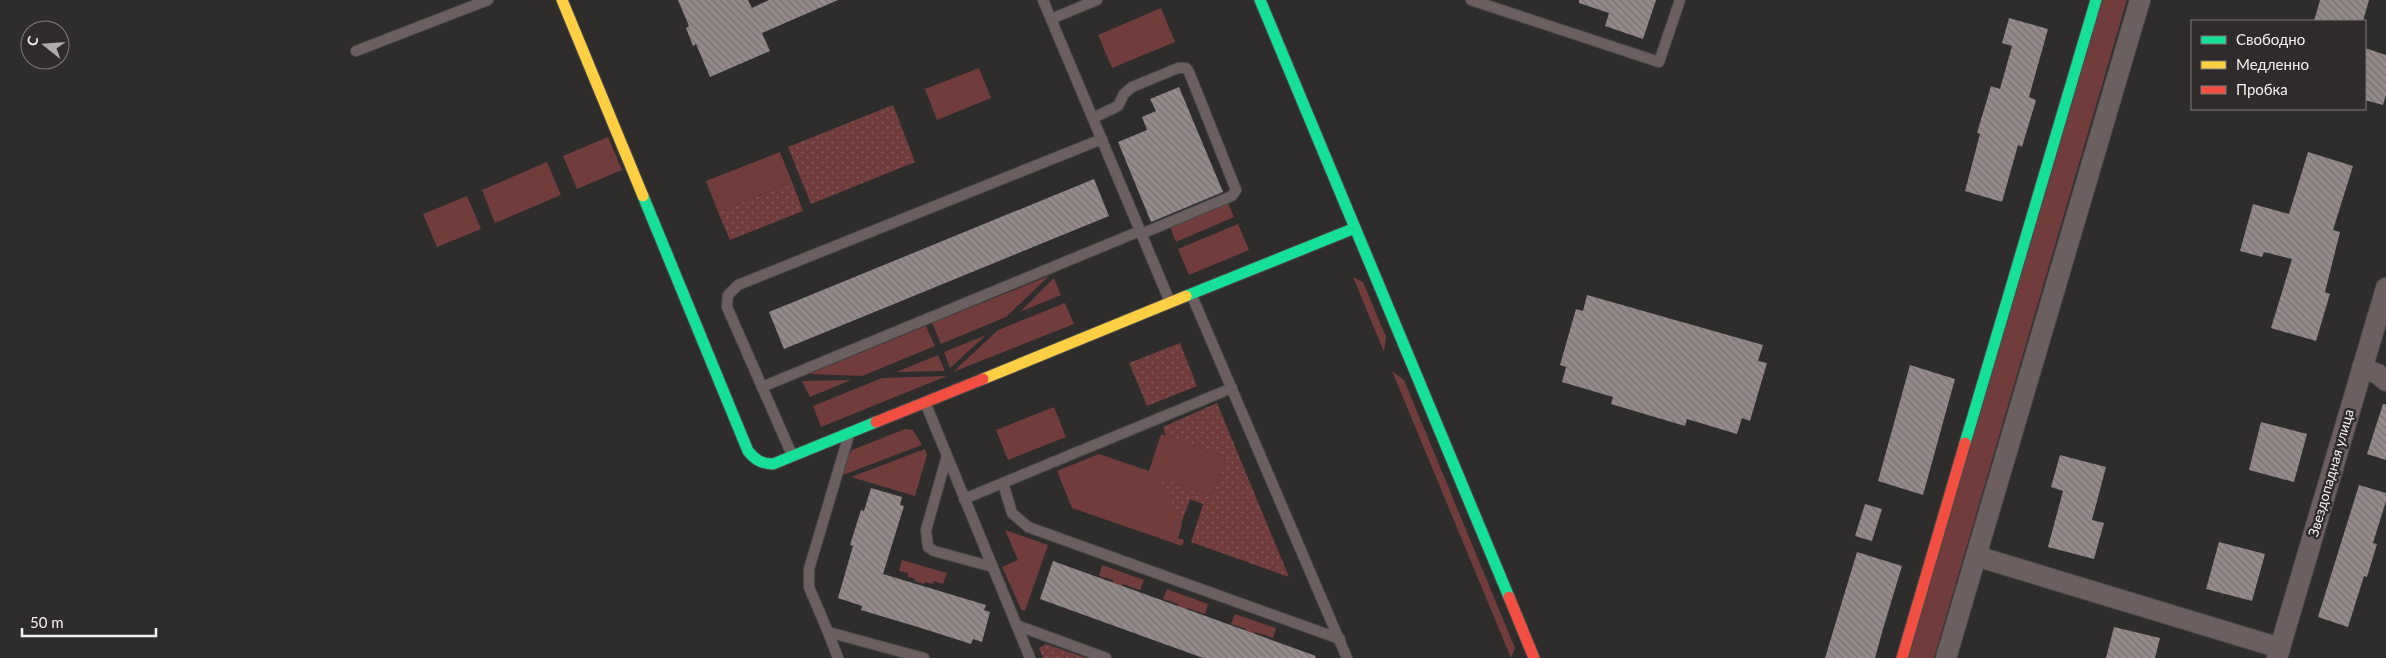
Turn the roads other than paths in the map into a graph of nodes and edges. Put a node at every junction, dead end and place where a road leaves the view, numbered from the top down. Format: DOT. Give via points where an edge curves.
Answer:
graph roads {
  1 [pos="488,0"];
  2 [pos="562,0"];
  3 [pos="1043,0"];
  4 [pos="1097,0"];
  5 [pos="1260,0"];
  6 [pos="1471,0"];
  7 [pos="1680,0"];
  8 [pos="2096,0"];
  9 [pos="2140,0"];
  10 [pos="1051,19"];
  11 [pos="356,51"];
  12 [pos="1093,118"];
  13 [pos="1102,139"];
  14 [pos="1355,228"];
  15 [pos="1141,232"];
  16 [pos="2386,288"];
  17 [pos="1191,295"];
  18 [pos="1170,303"];
  19 [pos="2362,368"];
  20 [pos="2386,381"];
  21 [pos="762,387"];
  22 [pos="1232,388"];
  23 [pos="925,402"];
  24 [pos="850,433"];
  25 [pos="793,456"];
  26 [pos="947,456"];
  27 [pos="1003,484"];
  28 [pos="964,499"];
  29 [pos="1976,556"];
  30 [pos="993,567"];
  31 [pos="1016,625"];
  32 [pos="828,632"];
  33 [pos="1340,639"];
  34 [pos="2279,653"];
  35 [pos="838,658"];
  36 [pos="924,658"];
  37 [pos="1030,658"];
  38 [pos="1106,658"];
  39 [pos="1347,658"];
  40 [pos="1534,658"];
  41 [pos="1902,658"];
  42 [pos="1946,658"];
  1 -- 11 [label="lane"];
  2 -- 25 [label="street" via="748,451 764,464"];
  3 -- 10 [label="lane"];
  4 -- 10 [label="lane"];
  5 -- 14 [label="street"];
  6 -- 7 [label="lane" via="1659,62"];
  8 -- 41 [label="street"];
  9 -- 29 [label="street"];
  10 -- 12 [label="lane"];
  12 -- 13 [label="lane"];
  12 -- 15 [label="lane" via="1118,106 1132,87 1178,68 1186,68 1189,72 1236,190 1232,196"];
  13 -- 15 [label="lane"];
  13 -- 21 [label="lane" via="738,285 728,295 727,308"];
  14 -- 17 [label="street"];
  14 -- 40 [label="street"];
  15 -- 18 [label="lane"];
  15 -- 21 [label="lane"];
  16 -- 19 [label="street, Звездопадная улица"];
  17 -- 18 [label="street"];
  17 -- 22 [label="lane"];
  18 -- 23 [label="street"];
  19 -- 20 [label="street"];
  19 -- 34 [label="street, Звездопадная улица"];
  21 -- 25 [label="lane"];
  22 -- 27 [label="lane"];
  22 -- 33 [label="lane"];
  23 -- 24 [label="street"];
  23 -- 26 [label="lane"];
  24 -- 25 [label="street"];
  24 -- 32 [label="lane" via="809,569 809,587"];
  26 -- 28 [label="lane"];
  26 -- 30 [label="lane" via="926,530 928,547"];
  27 -- 28 [label="lane"];
  27 -- 33 [label="lane" via="1012,513 1028,527"];
  28 -- 30 [label="lane"];
  29 -- 34 [label="street"];
  29 -- 42 [label="street"];
  30 -- 31 [label="lane"];
  31 -- 37 [label="lane"];
  31 -- 38 [label="lane"];
  32 -- 35 [label="lane"];
  32 -- 36 [label="lane"];
  33 -- 39 [label="lane"];
}
